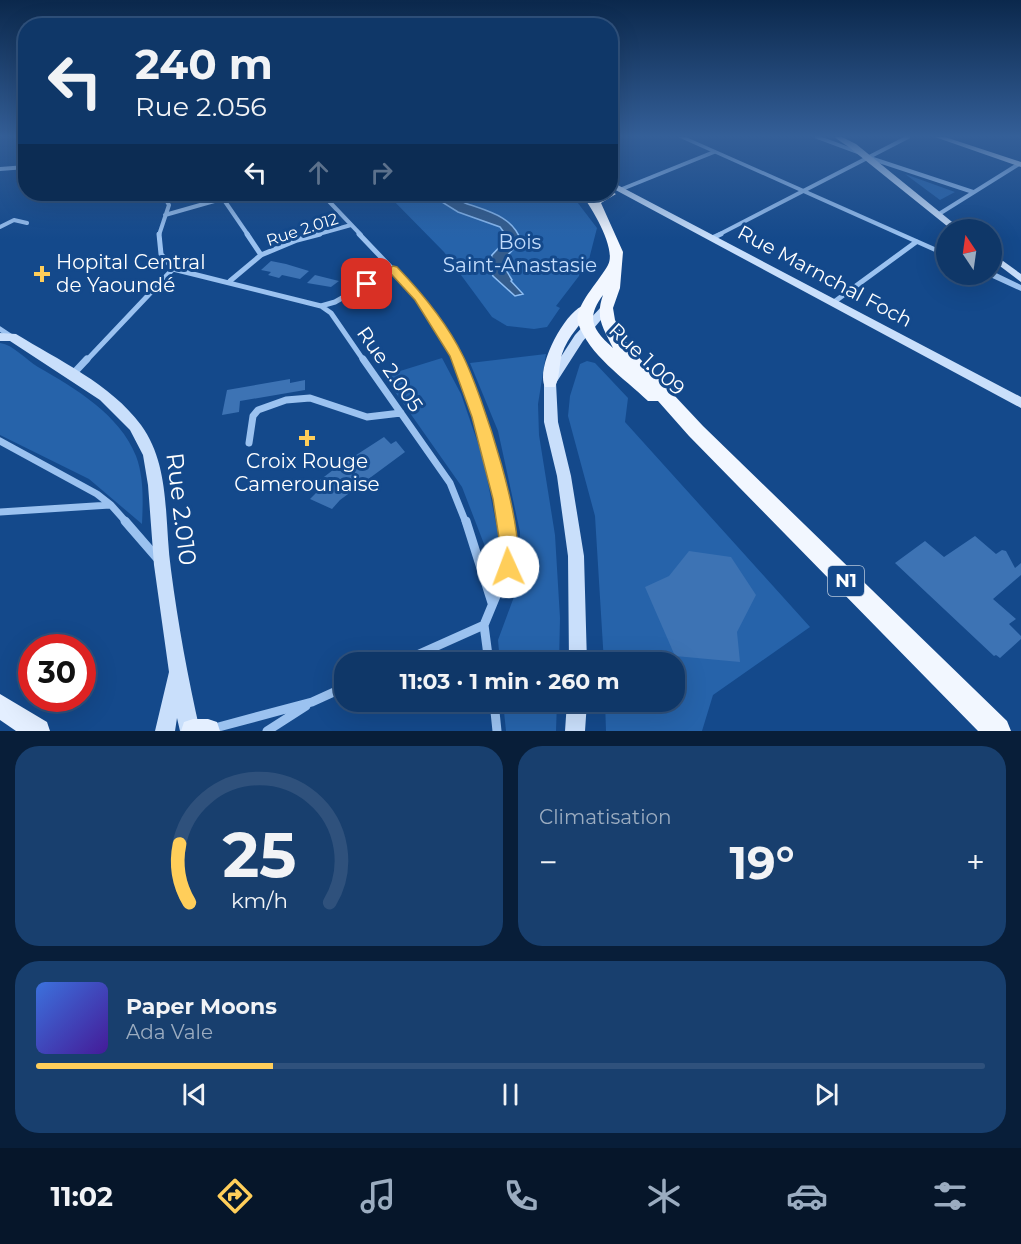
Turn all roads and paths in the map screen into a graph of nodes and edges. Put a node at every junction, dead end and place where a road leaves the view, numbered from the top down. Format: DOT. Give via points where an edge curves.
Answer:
graph roads {
  1 [pos="663,171"];
  2 [pos="757,171"];
  3 [pos="838,171"];
  4 [pos="884,171"];
  5 [pos="910,171"];
  6 [pos="1008,171"];
  7 [pos="618,188"];
  8 [pos="802,191"];
  9 [pos="618,192"];
  10 [pos="973,192"];
  11 [pos="167,201"];
  12 [pos="213,201"];
  13 [pos="225,201"];
  14 [pos="329,201"];
  15 [pos="595,201"];
  16 [pos="165,214"];
  17 [pos="939,214"];
  18 [pos="945,219"];
  19 [pos="27,223"];
  20 [pos="351,225"];
  21 [pos="0,227"];
  22 [pos="712,238"];
  23 [pos="916,242"];
  24 [pos="936,251"];
  25 [pos="261,255"];
  26 [pos="616,258"];
  27 [pos="1002,264"];
  28 [pos="173,269"];
  29 [pos="393,269"];
  30 [pos="1002,279"];
  31 [pos="1021,279"];
  32 [pos="230,281"];
  33 [pos="1021,288"];
  34 [pos="834,302"];
  35 [pos="321,306"];
  36 [pos="606,308"];
  37 [pos="585,309"];
  38 [pos="588,328"];
  39 [pos="4,334"];
  40 [pos="72,376"];
  41 [pos="550,383"];
  42 [pos="1021,403"];
  43 [pos="401,413"];
  44 [pos="696,431"];
  45 [pos="0,441"];
  46 [pos="249,443"];
  47 [pos="111,505"];
  48 [pos="0,513"];
  49 [pos="162,564"];
  50 [pos="492,603"];
  51 [pos="484,625"];
  52 [pos="424,652"];
  53 [pos="488,652"];
  54 [pos="578,652"];
  55 [pos="177,671"];
  56 [pos="334,692"];
  57 [pos="312,702"];
  58 [pos="0,705"];
  59 [pos="495,712"];
  60 [pos="576,712"];
  61 [pos="38,731"];
  62 [pos="165,731"];
  63 [pos="192,731"];
  64 [pos="207,731"];
  65 [pos="267,731"];
  66 [pos="497,731"];
  67 [pos="575,731"];
  68 [pos="996,731"];
  1 -- 7 [label="street"];
  2 -- 8 [label="street"];
  3 -- 8 [label="street"];
  4 -- 17 [label="main road"];
  5 -- 10 [label="street"];
  6 -- 10 [label="street"];
  8 -- 22 [label="street"];
  8 -- 23 [label="street"];
  9 -- 22 [label="main road, Rue Marnchal Foch" via="655,205"];
  10 -- 17 [label="street"];
  11 -- 16 [label="street" via="170,205"];
  12 -- 16 [label="street"];
  13 -- 25 [label="street"];
  14 -- 20 [label="street"];
  15 -- 26 [label="highway"];
  16 -- 28 [label="street" via="158,246 162,260"];
  17 -- 18 [label="main road"];
  19 -- 21 [label="street" via="14,220"];
  20 -- 25 [label="street, Rue 2.012"];
  20 -- 29 [label="street"];
  22 -- 34 [label="main road, Rue Marnchal Foch"];
  23 -- 24 [label="street"];
  23 -- 34 [label="street"];
  25 -- 32 [label="street, Rue 2.012"];
  26 -- 36 [label="highway"];
  26 -- 37 [label="highway" via="602,287"];
  27 -- 31 [label="main road"];
  28 -- 32 [label="street"];
  28 -- 40 [label="street"];
  29 -- 35 [label="street"];
  29 -- 50 [label="street" via="420,298 450,345 480,417 507,538 508,567"];
  30 -- 33 [label="street"];
  32 -- 35 [label="street"];
  34 -- 42 [label="main road, Rue Marnchal Foch"];
  35 -- 43 [label="street, Rue 2.005" via="331,313"];
  36 -- 38 [label="main road"];
  36 -- 44 [label="highway, N1" via="610,329 621,349"];
  37 -- 38 [label="highway, Rue 1.009 / N1"];
  37 -- 41 [label="main road" via="558,344 550,363"];
  38 -- 41 [label="main road"];
  38 -- 44 [label="highway, Rue 1.009 / N1" via="614,360"];
  39 -- 40 [label="main road, Rue 2.010"];
  40 -- 49 [label="main road, Rue 2.010" via="101,393 134,425 147,445"];
  41 -- 54 [label="main road" via="551,422 576,556"];
  43 -- 46 [label="street" via="367,417 310,398 286,400 258,410 253,416"];
  43 -- 50 [label="street, Rue 2.005" via="450,483 474,541"];
  44 -- 68 [label="highway, N1"];
  45 -- 47 [label="street" via="98,494"];
  47 -- 48 [label="street"];
  47 -- 49 [label="street"];
  49 -- 55 [label="main road, Rue 2.010"];
  50 -- 51 [label="street"];
  51 -- 52 [label="street"];
  51 -- 53 [label="street"];
  55 -- 62 [label="main road"];
  55 -- 63 [label="main road, Rue 2.010"];
  56 -- 57 [label="street"];
  57 -- 64 [label="street"];
  57 -- 65 [label="street"];
  58 -- 61 [label="main road"];
  59 -- 66 [label="street"];
  60 -- 67 [label="main road"];
  63 -- 64 [label="main road"];
}
